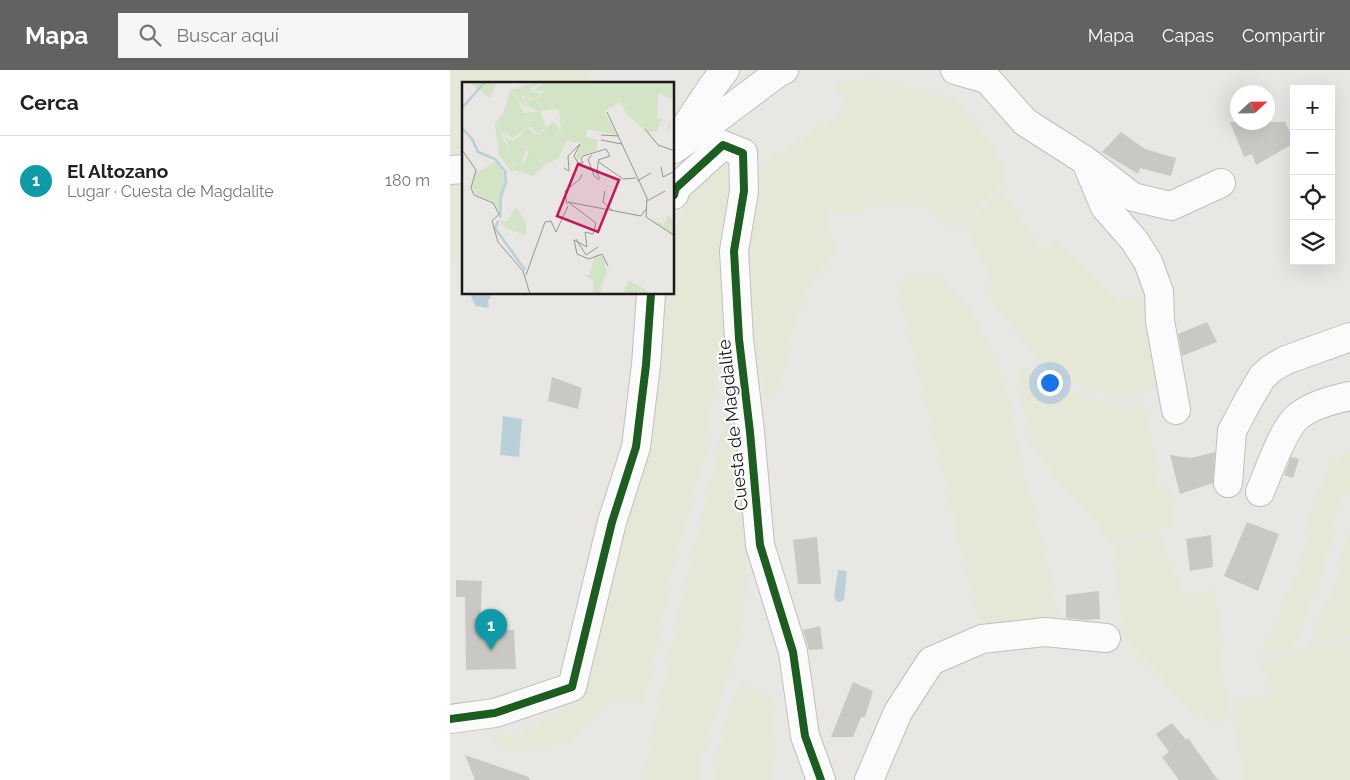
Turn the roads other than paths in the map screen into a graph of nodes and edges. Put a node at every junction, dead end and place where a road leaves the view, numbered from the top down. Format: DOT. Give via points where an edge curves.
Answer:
graph roads {
  1 [pos="725,70"];
  2 [pos="784,70"];
  3 [pos="956,70"];
  4 [pos="675,143"];
  5 [pos="675,148"];
  6 [pos="1086,161"];
  7 [pos="1221,183"];
  8 [pos="675,189"];
  9 [pos="651,295"];
  10 [pos="1350,337"];
  11 [pos="1350,396"];
  12 [pos="1176,410"];
  13 [pos="1228,483"];
  14 [pos="1260,492"];
  15 [pos="1106,638"];
  16 [pos="450,719"];
  17 [pos="821,780"];
  18 [pos="869,780"];
  1 -- 4 [label="street"];
  2 -- 5 [label="street"];
  3 -- 6 [label="street" via="987,80 1025,122"];
  6 -- 7 [label="street" via="1133,197 1171,206"];
  6 -- 12 [label="street" via="1105,207 1134,240 1148,262 1159,292 1160,321"];
  8 -- 17 [label="street, Cuesta de Magdalite" via="723,145 744,153 744,191 734,251 739,339 760,545 793,652 805,736"];
  9 -- 16 [label="street" via="636,447 612,522 572,687 495,713"];
  10 -- 13 [label="street" via="1286,360 1262,378 1232,431"];
  11 -- 14 [label="street" via="1330,400 1296,418"];
  15 -- 18 [label="street" via="1045,632 982,639 931,661 898,712"];
}
